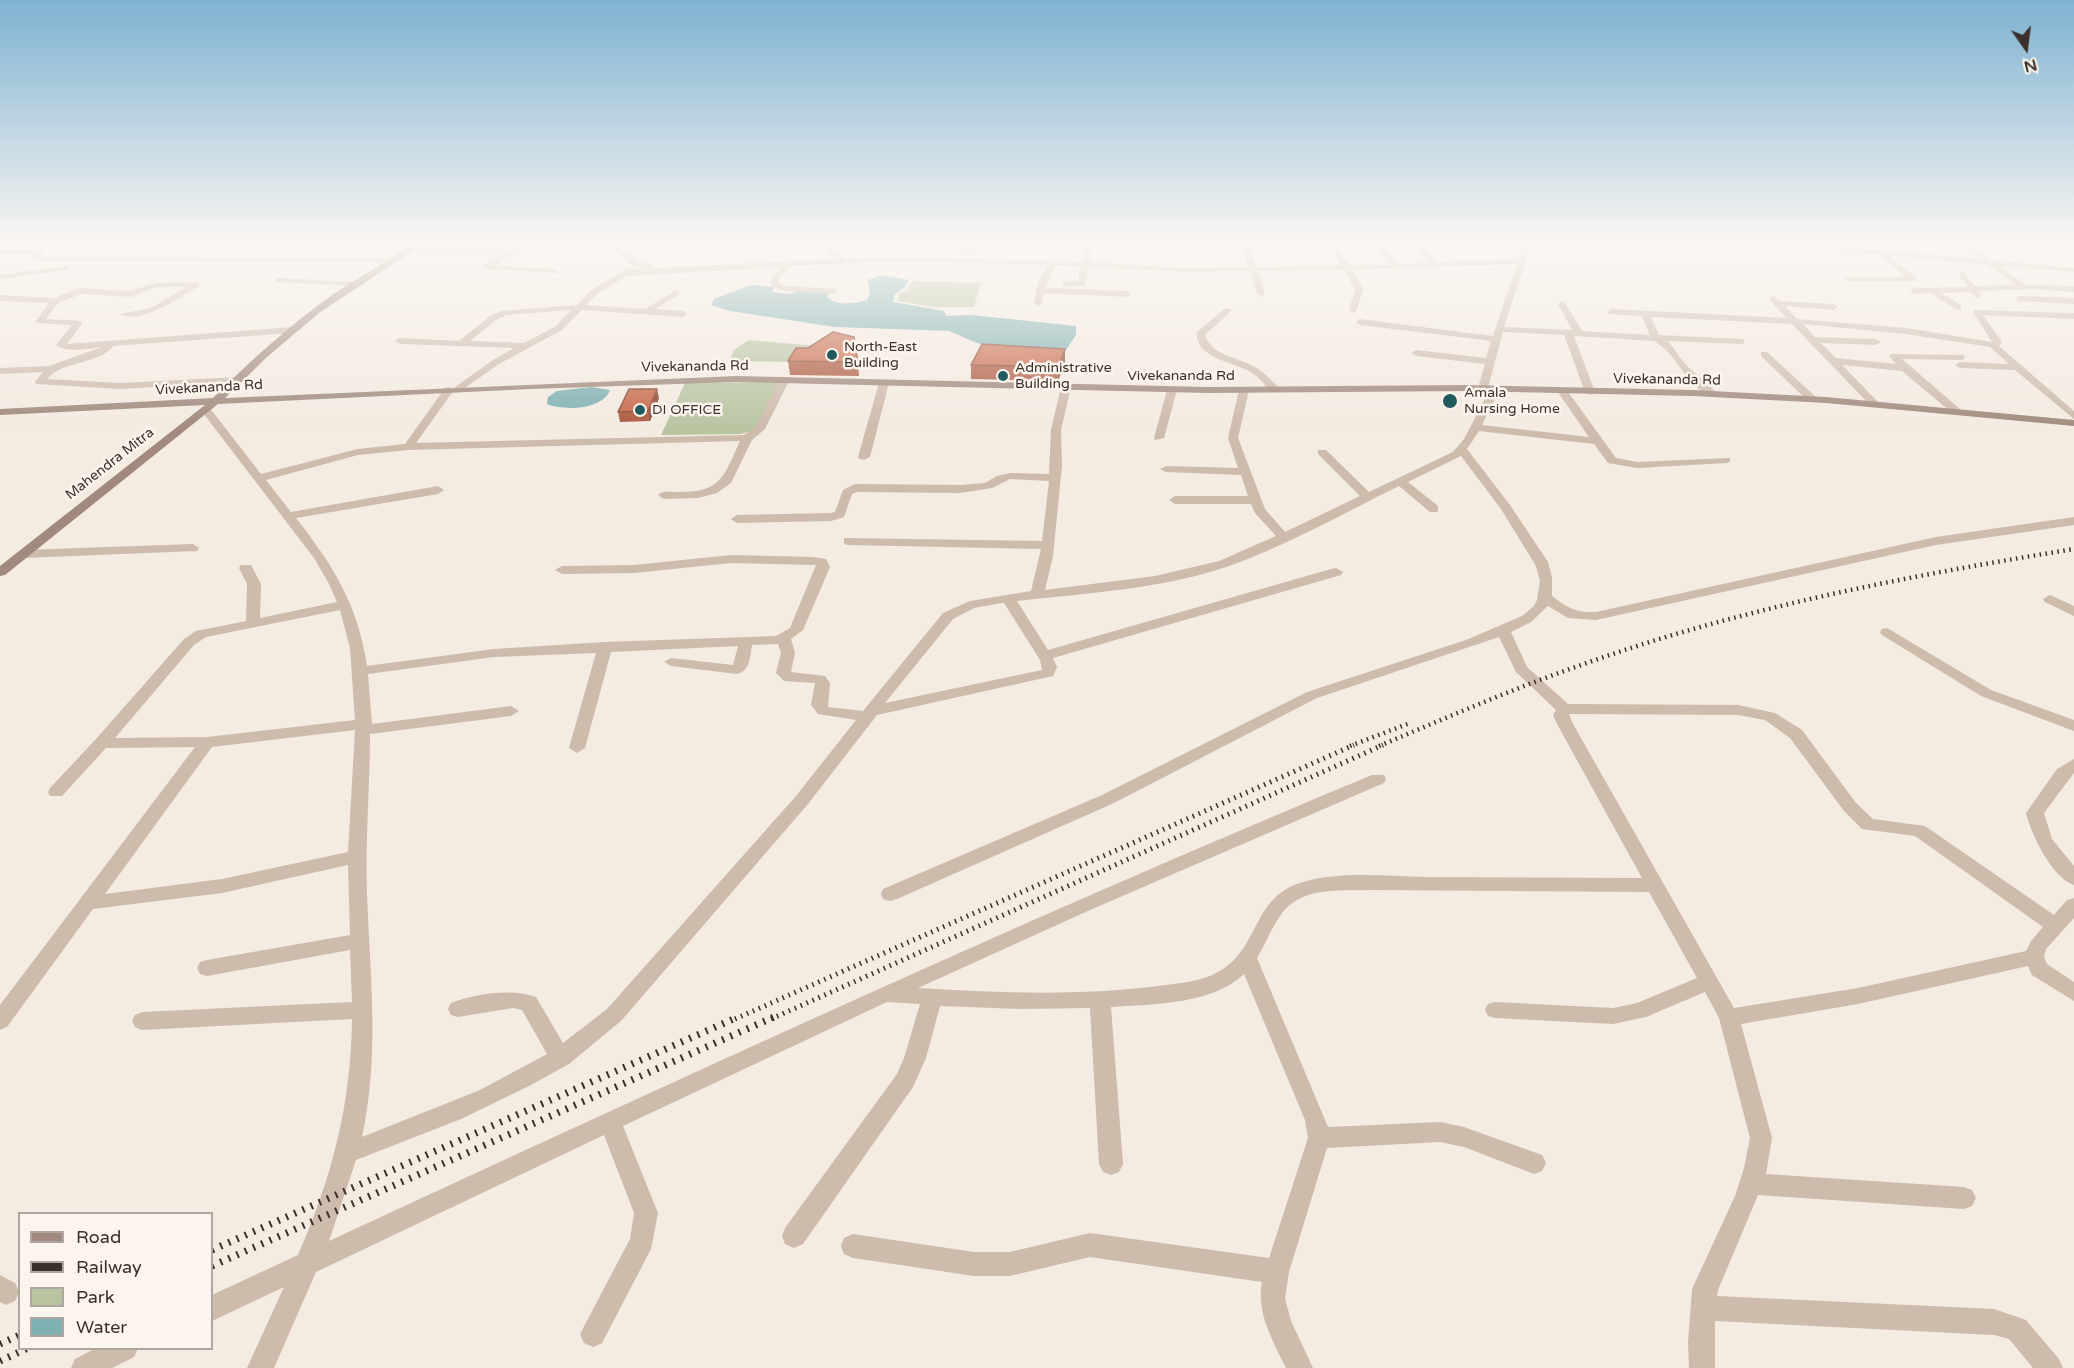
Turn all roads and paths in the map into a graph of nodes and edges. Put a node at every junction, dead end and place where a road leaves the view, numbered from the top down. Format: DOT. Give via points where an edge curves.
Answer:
graph roads {
  1 [pos="1562,304"];
  2 [pos="52,305"];
  3 [pos="162,305"];
  4 [pos="326,305"];
  5 [pos="657,305"];
  6 [pos="1355,305"];
  7 [pos="1508,305"];
  8 [pos="1779,305"];
  9 [pos="1813,305"];
  10 [pos="1955,305"];
  11 [pos="1981,305"];
  12 [pos="581,307"];
  13 [pos="1834,307"];
  14 [pos="1958,307"];
  15 [pos="1228,310"];
  16 [pos="1353,310"];
  17 [pos="1984,310"];
  18 [pos="647,311"];
  19 [pos="1611,312"];
  20 [pos="683,314"];
  21 [pos="1645,314"];
  22 [pos="124,315"];
  23 [pos="2074,316"];
  24 [pos="1794,321"];
  25 [pos="1360,322"];
  26 [pos="292,330"];
  27 [pos="1568,333"];
  28 [pos="1498,334"];
  29 [pos="1579,334"];
  30 [pos="1656,338"];
  31 [pos="1813,340"];
  32 [pos="400,341"];
  33 [pos="1741,341"];
  34 [pos="1876,342"];
  35 [pos="462,343"];
  36 [pos="113,344"];
  37 [pos="1995,345"];
  38 [pos="524,346"];
  39 [pos="1416,353"];
  40 [pos="1764,354"];
  41 [pos="1834,361"];
  42 [pos="1492,362"];
  43 [pos="2017,367"];
  44 [pos="1905,368"];
  45 [pos="51,369"];
  46 [pos="0,371"];
  47 [pos="238,379"];
  48 [pos="784,381"];
  49 [pos="884,383"];
  50 [pos="1066,387"];
  51 [pos="1489,388"];
  52 [pos="454,390"];
  53 [pos="1172,390"];
  54 [pos="1244,390"];
  55 [pos="1275,390"];
  56 [pos="1562,391"];
  57 [pos="1590,392"];
  58 [pos="1712,394"];
  59 [pos="1812,399"];
  60 [pos="1875,404"];
  61 [pos="210,406"];
  62 [pos="1956,411"];
  63 [pos="0,412"];
  64 [pos="2074,416"];
  65 [pos="2074,423"];
  66 [pos="1476,427"];
  67 [pos="747,438"];
  68 [pos="1159,438"];
  69 [pos="1598,441"];
  70 [pos="408,447"];
  71 [pos="1461,449"];
  72 [pos="1323,452"];
  73 [pos="864,457"];
  74 [pos="1726,460"];
  75 [pos="1166,468"];
  76 [pos="1245,472"];
  77 [pos="259,478"];
  78 [pos="1054,478"];
  79 [pos="1401,483"];
  80 [pos="438,490"];
  81 [pos="664,495"];
  82 [pos="1368,498"];
  83 [pos="1175,500"];
  84 [pos="1255,500"];
  85 [pos="1434,509"];
  86 [pos="288,516"];
  87 [pos="737,519"];
  88 [pos="2074,522"];
  89 [pos="1284,538"];
  90 [pos="848,541"];
  91 [pos="1048,545"];
  92 [pos="193,548"];
  93 [pos="23,554"];
  94 [pos="246,568"];
  95 [pos="562,570"];
  96 [pos="0,572"];
  97 [pos="1336,572"];
  98 [pos="1037,595"];
  99 [pos="1544,597"];
  100 [pos="1008,598"];
  101 [pos="2050,599"];
  102 [pos="344,605"];
  103 [pos="2074,612"];
  104 [pos="253,622"];
  105 [pos="1504,632"];
  106 [pos="1887,632"];
  107 [pos="783,638"];
  108 [pos="746,642"];
  109 [pos="605,646"];
  110 [pos="1044,656"];
  111 [pos="671,662"];
  112 [pos="359,671"];
  113 [pos="1564,709"];
  114 [pos="511,711"];
  115 [pos="870,713"];
  116 [pos="2074,726"];
  117 [pos="364,727"];
  118 [pos="207,742"];
  119 [pos="102,743"];
  120 [pos="577,748"];
  121 [pos="2074,764"];
  122 [pos="1378,779"];
  123 [pos="56,792"];
  124 [pos="357,857"];
  125 [pos="2074,878"];
  126 [pos="1655,885"];
  127 [pos="890,894"];
  128 [pos="87,903"];
  129 [pos="2073,908"];
  130 [pos="2056,926"];
  131 [pos="361,941"];
  132 [pos="2034,957"];
  133 [pos="1248,959"];
  134 [pos="207,968"];
  135 [pos="1709,982"];
  136 [pos="2074,993"];
  137 [pos="886,994"];
  138 [pos="932,997"];
  139 [pos="8,999"];
  140 [pos="1100,1001"];
  141 [pos="458,1009"];
  142 [pos="364,1010"];
  143 [pos="1495,1010"];
  144 [pos="1729,1017"];
  145 [pos="0,1021"];
  146 [pos="142,1021"];
  147 [pos="561,1058"];
  148 [pos="610,1121"];
  149 [pos="1319,1138"];
  150 [pos="348,1153"];
  151 [pos="1534,1163"];
  152 [pos="1111,1164"];
  153 [pos="1751,1184"];
  154 [pos="1964,1198"];
  155 [pos="794,1236"];
  156 [pos="853,1246"];
  157 [pos="308,1263"];
  158 [pos="1277,1272"];
  159 [pos="213,1308"];
  160 [pos="1703,1308"];
  161 [pos="593,1334"];
  162 [pos="121,1350"];
  163 [pos="84,1368"];
  164 [pos="260,1368"];
  165 [pos="1300,1368"];
  166 [pos="1702,1368"];
  167 [pos="2049,1368"];
  1 -- 29 [label="street"];
  2 -- 36 [label="street" via="41,322 78,322 62,347"];
  3 -- 22 [label="street"];
  4 -- 26 [label="street, Mahendra Mitra"];
  5 -- 18 [label="street"];
  6 -- 16 [label="street"];
  7 -- 28 [label="street"];
  8 -- 24 [label="street"];
  9 -- 13 [label="street"];
  10 -- 14 [label="street"];
  11 -- 17 [label="street"];
  12 -- 18 [label="street"];
  12 -- 35 [label="street" via="497,315"];
  12 -- 38 [label="street" via="559,328"];
  15 -- 55 [label="street" via="1200,334 1203,345 1251,368"];
  17 -- 23 [label="street"];
  17 -- 37 [label="street" via="1977,312"];
  18 -- 20 [label="street"];
  19 -- 21 [label="street"];
  21 -- 24 [label="street"];
  21 -- 30 [label="street"];
  24 -- 31 [label="street"];
  24 -- 37 [label="street" via="1906,331"];
  25 -- 28 [label="street"];
  26 -- 36 [label="street"];
  26 -- 47 [label="street, Mahendra Mitra"];
  27 -- 28 [label="street"];
  27 -- 29 [label="street"];
  27 -- 57 [label="street"];
  28 -- 42 [label="street"];
  29 -- 30 [label="street"];
  30 -- 33 [label="street"];
  30 -- 58 [label="street"];
  31 -- 34 [label="street"];
  31 -- 41 [label="street"];
  32 -- 35 [label="street"];
  35 -- 38 [label="street"];
  36 -- 45 [label="street" via="91,357"];
  37 -- 43 [label="street"];
  38 -- 52 [label="street"];
  39 -- 42 [label="street"];
  40 -- 59 [label="street"];
  41 -- 44 [label="street"];
  41 -- 60 [label="street"];
  42 -- 51 [label="street"];
  43 -- 44 [label="street" via="1894,356"];
  43 -- 64 [label="street"];
  44 -- 62 [label="street"];
  45 -- 46 [label="street"];
  45 -- 47 [label="street" via="40,382 121,386"];
  47 -- 61 [label="street, Mahendra Mitra"];
  48 -- 49 [label="street, Vivekananda Rd"];
  48 -- 52 [label="street, Vivekananda Rd" via="693,379"];
  48 -- 67 [label="street" via="760,429"];
  49 -- 50 [label="street, Vivekananda Rd"];
  49 -- 73 [label="street"];
  50 -- 53 [label="street, Vivekananda Rd"];
  50 -- 78 [label="street" via="1056,430"];
  51 -- 55 [label="street, Vivekananda Rd"];
  51 -- 56 [label="street, Vivekananda Rd"];
  51 -- 66 [label="street"];
  52 -- 61 [label="street, Vivekananda Rd"];
  52 -- 70 [label="street"];
  53 -- 54 [label="street, Vivekananda Rd"];
  53 -- 68 [label="street"];
  54 -- 55 [label="street, Vivekananda Rd"];
  54 -- 76 [label="street" via="1233,438"];
  56 -- 57 [label="street, Vivekananda Rd"];
  56 -- 69 [label="street"];
  57 -- 58 [label="street, Vivekananda Rd"];
  58 -- 59 [label="street, Vivekananda Rd"];
  59 -- 60 [label="street, Vivekananda Rd"];
  60 -- 62 [label="street, Vivekananda Rd"];
  61 -- 63 [label="street, Vivekananda Rd"];
  61 -- 77 [label="street"];
  61 -- 93 [label="street, Mahendra Mitra"];
  62 -- 65 [label="street, Vivekananda Rd"];
  66 -- 69 [label="street"];
  66 -- 71 [label="street"];
  67 -- 70 [label="street"];
  67 -- 81 [label="street" via="722,486 703,495"];
  69 -- 74 [label="street" via="1612,461 1619,464"];
  70 -- 77 [label="street" via="358,452"];
  71 -- 79 [label="street" via="1439,465"];
  71 -- 99 [label="street" via="1518,523 1545,570"];
  72 -- 82 [label="street"];
  75 -- 76 [label="street"];
  76 -- 84 [label="street"];
  77 -- 86 [label="street"];
  78 -- 87 [label="street" via="1010,476 988,486 960,489 855,488 847,492 840,514 831,517"];
  78 -- 91 [label="street"];
  79 -- 82 [label="street"];
  79 -- 85 [label="street"];
  80 -- 86 [label="street"];
  82 -- 89 [label="street"];
  83 -- 84 [label="street"];
  84 -- 89 [label="street"];
  86 -- 102 [label="street" via="335,582"];
  88 -- 99 [label="street" via="1936,541 1596,616 1568,615"];
  89 -- 98 [label="street" via="1223,564 1188,573"];
  90 -- 91 [label="street"];
  91 -- 98 [label="street"];
  92 -- 93 [label="street"];
  93 -- 96 [label="street, Mahendra Mitra"];
  94 -- 104 [label="street" via="254,584"];
  95 -- 107 [label="street" via="634,569 730,559 821,562 822,573 796,630"];
  97 -- 110 [label="street"];
  98 -- 100 [label="street"];
  99 -- 105 [label="street" via="1540,608 1528,619"];
  100 -- 110 [label="street"];
  100 -- 115 [label="street" via="970,605 948,616"];
  101 -- 103 [label="street"];
  102 -- 104 [label="street"];
  102 -- 112 [label="street" via="354,635"];
  104 -- 119 [label="street" via="201,634 189,642"];
  105 -- 113 [label="street" via="1521,669"];
  105 -- 127 [label="street" via="1312,695 1108,799"];
  106 -- 116 [label="street" via="1986,693"];
  107 -- 108 [label="street"];
  107 -- 115 [label="street" via="788,653 783,668 785,676 820,679 823,683 819,705 823,711"];
  108 -- 109 [label="street"];
  108 -- 111 [label="street" via="737,670"];
  109 -- 112 [label="street" via="464,655"];
  109 -- 120 [label="street"];
  110 -- 115 [label="street" via="1050,667 1038,676"];
  112 -- 117 [label="street"];
  113 -- 126 [label="street" via="1565,724"];
  113 -- 130 [label="street" via="1738,710 1770,716 1796,734 1868,825 1919,830"];
  114 -- 117 [label="street"];
  115 -- 147 [label="street" via="802,800 614,1016"];
  117 -- 118 [label="street"];
  117 -- 124 [label="street"];
  118 -- 119 [label="street"];
  118 -- 128 [label="street"];
  119 -- 123 [label="street"];
  121 -- 125 [label="street" via="2035,813 2037,830"];
  122 -- 137 [label="street" via="1206,849"];
  124 -- 128 [label="street" via="222,886"];
  124 -- 131 [label="street"];
  126 -- 133 [label="street" via="1370,883 1298,890 1277,904"];
  126 -- 135 [label="street"];
  128 -- 139 [label="street"];
  129 -- 130 [label="street"];
  130 -- 132 [label="street" via="2038,946"];
  131 -- 134 [label="street"];
  131 -- 142 [label="street"];
  132 -- 136 [label="street" via="2039,969"];
  132 -- 144 [label="street" via="1858,996"];
  133 -- 140 [label="street" via="1234,973 1215,983 1187,991"];
  133 -- 149 [label="street" via="1316,1120"];
  135 -- 143 [label="street" via="1639,1011 1613,1016"];
  135 -- 144 [label="street"];
  137 -- 138 [label="street"];
  137 -- 148 [label="street"];
  138 -- 140 [label="street"];
  138 -- 155 [label="street" via="905,1080"];
  139 -- 145 [label="street"];
  140 -- 152 [label="street"];
  141 -- 147 [label="street" via="513,1000 529,1003"];
  142 -- 146 [label="street"];
  142 -- 150 [label="street" via="358,1102"];
  144 -- 153 [label="street" via="1761,1138"];
  147 -- 150 [label="street" via="532,1077"];
  148 -- 157 [label="street"];
  148 -- 161 [label="street" via="646,1213 642,1241"];
  149 -- 151 [label="street" via="1440,1132"];
  149 -- 158 [label="street"];
  150 -- 157 [label="street"];
  153 -- 154 [label="street"];
  153 -- 160 [label="street" via="1705,1289"];
  156 -- 158 [label="street" via="974,1264 1011,1264 1090,1245"];
  157 -- 159 [label="street"];
  157 -- 164 [label="street"];
  158 -- 165 [label="street" via="1272,1298 1279,1324"];
  160 -- 166 [label="street"];
  160 -- 167 [label="street" via="1994,1322 2018,1329"];
  162 -- 163 [label="street"];
}
